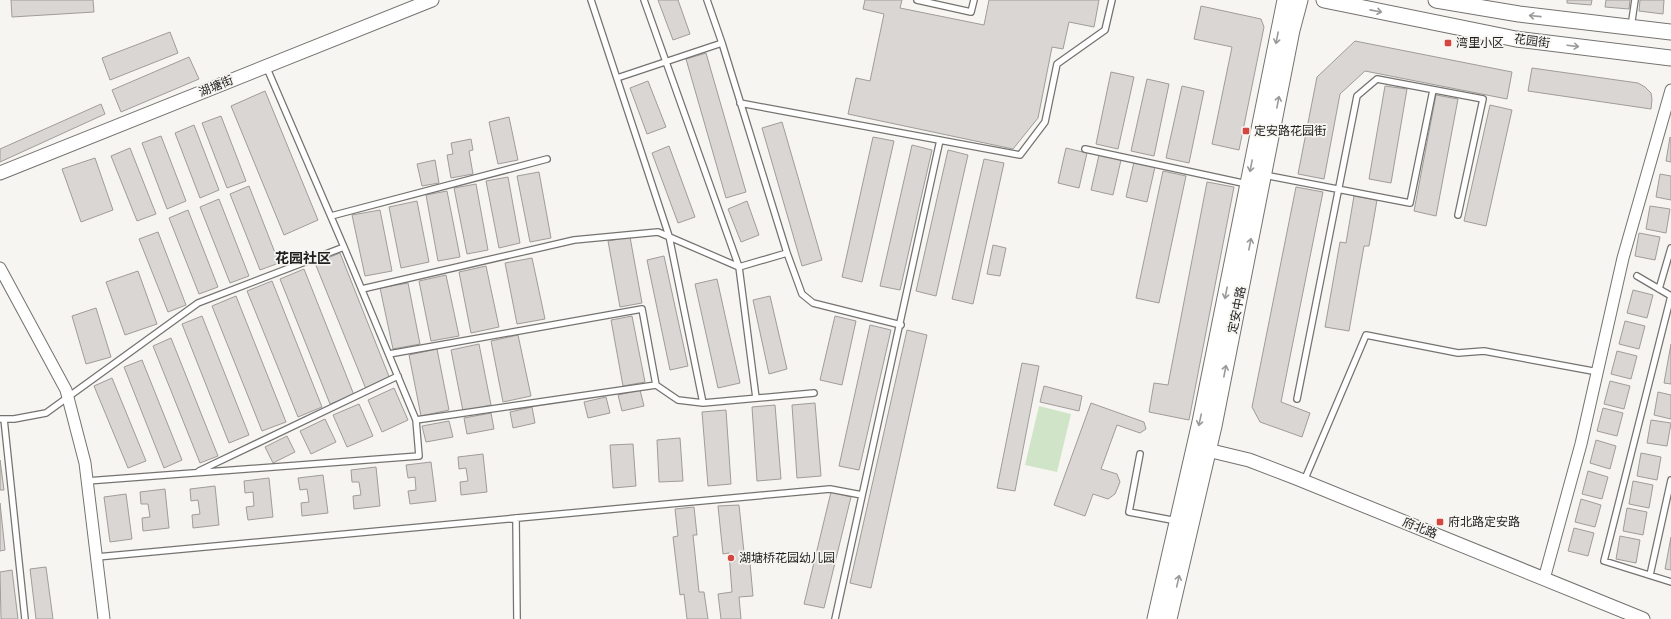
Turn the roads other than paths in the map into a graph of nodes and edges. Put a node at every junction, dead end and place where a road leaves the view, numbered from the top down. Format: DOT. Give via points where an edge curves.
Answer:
graph roads {
  1 [pos="432,0"];
  2 [pos="591,0"];
  3 [pos="644,0"];
  4 [pos="707,0"];
  5 [pos="917,0"];
  6 [pos="974,0"];
  7 [pos="1112,0"];
  8 [pos="1285,0"];
  9 [pos="1300,0"];
  10 [pos="1324,0"];
  11 [pos="1436,0"];
  12 [pos="1635,0"];
  13 [pos="1631,27"];
  14 [pos="1671,32"];
  15 [pos="722,43"];
  16 [pos="1671,58"];
  17 [pos="666,62"];
  18 [pos="266,66"];
  19 [pos="617,78"];
  20 [pos="1433,90"];
  21 [pos="1671,90"];
  22 [pos="740,103"];
  23 [pos="940,140"];
  24 [pos="1085,149"];
  25 [pos="546,158"];
  26 [pos="0,173"];
  27 [pos="1263,175"];
  28 [pos="1248,184"];
  29 [pos="1339,189"];
  30 [pos="1458,215"];
  31 [pos="331,216"];
  32 [pos="669,236"];
  33 [pos="344,247"];
  34 [pos="1671,248"];
  35 [pos="787,253"];
  36 [pos="739,267"];
  37 [pos="0,268"];
  38 [pos="1637,276"];
  39 [pos="362,289"];
  40 [pos="1659,289"];
  41 [pos="1671,296"];
  42 [pos="901,325"];
  43 [pos="389,354"];
  44 [pos="1598,372"];
  45 [pos="398,376"];
  46 [pos="656,385"];
  47 [pos="814,393"];
  48 [pos="68,398"];
  49 [pos="756,398"];
  50 [pos="1297,399"];
  51 [pos="703,403"];
  52 [pos="2,419"];
  53 [pos="416,420"];
  54 [pos="1201,449"];
  55 [pos="1140,454"];
  56 [pos="195,473"];
  57 [pos="1671,480"];
  58 [pos="87,481"];
  59 [pos="1304,481"];
  60 [pos="862,495"];
  61 [pos="516,518"];
  62 [pos="1177,522"];
  63 [pos="97,557"];
  64 [pos="1650,575"];
  65 [pos="1544,579"];
  66 [pos="1671,582"];
  67 [pos="25,619"];
  68 [pos="104,619"];
  69 [pos="517,619"];
  70 [pos="835,619"];
  71 [pos="1154,619"];
  72 [pos="1169,619"];
  73 [pos="1643,619"];
  1 -- 18 [label="street, 湖塘街"];
  2 -- 19 [label="lane"];
  3 -- 17 [label="lane"];
  4 -- 15 [label="lane"];
  5 -- 6 [label="lane" via="971,12"];
  7 -- 23 [label="lane" via="1105,30 1057,64 1045,122 1020,155"];
  8 -- 28 [label="main road, 定安中路, one-way"];
  27 -- 9 [label="main road, 定安中路, one-way"];
  10 -- 16 [label="main road, 花园街, one-way" via="1516,39"];
  13 -- 11 [label="main road, 花园街, one-way" via="1519,14"];
  12 -- 13 [label="lane"];
  13 -- 14 [label="main road, 花园街"];
  15 -- 17 [label="lane"];
  15 -- 22 [label="lane"];
  17 -- 19 [label="lane"];
  17 -- 36 [label="lane"];
  18 -- 26 [label="street, 湖塘街"];
  18 -- 31 [label="lane"];
  19 -- 32 [label="lane"];
  20 -- 29 [label="lane" via="1377,79 1357,96"];
  20 -- 29 [label="lane" via="1410,203"];
  20 -- 30 [label="lane" via="1483,99"];
  21 -- 44 [label="street" via="1623,258"];
  22 -- 23 [label="lane"];
  22 -- 35 [label="lane"];
  23 -- 42 [label="lane"];
  24 -- 28 [label="lane"];
  25 -- 31 [label="lane"];
  27 -- 29 [label="lane"];
  54 -- 27 [label="main road, 定安中路, one-way" via="1214,426"];
  28 -- 54 [label="main road, 定安中路, one-way"];
  29 -- 50 [label="lane"];
  31 -- 33 [label="lane"];
  32 -- 36 [label="lane"];
  32 -- 39 [label="lane" via="658,232 574,240"];
  32 -- 51 [label="lane"];
  33 -- 39 [label="lane"];
  33 -- 48 [label="lane" via="198,303"];
  34 -- 40 [label="lane"];
  35 -- 36 [label="lane"];
  35 -- 42 [label="lane" via="802,294 813,303"];
  36 -- 49 [label="lane"];
  37 -- 48 [label="street"];
  38 -- 40 [label="lane"];
  39 -- 43 [label="lane"];
  40 -- 41 [label="lane"];
  41 -- 64 [label="lane" via="1604,561"];
  42 -- 60 [label="lane"];
  43 -- 45 [label="lane"];
  43 -- 46 [label="lane" via="642,309"];
  44 -- 59 [label="lane" via="1484,351 1458,353 1366,335"];
  44 -- 65 [label="street" via="1582,444"];
  45 -- 53 [label="lane"];
  45 -- 56 [label="lane"];
  46 -- 51 [label="lane" via="678,400"];
  46 -- 53 [label="lane"];
  47 -- 49 [label="lane"];
  48 -- 52 [label="lane" via="46,413"];
  48 -- 58 [label="street" via="85,463"];
  49 -- 51 [label="lane"];
  52 -- 67 [label="lane"];
  53 -- 56 [label="lane" via="418,456"];
  54 -- 59 [label="street, 府北路" via="1249,460"];
  54 -- 62 [label="main road, 定安中路"];
  72 -- 54 [label="main road, 定安中路, one-way"];
  55 -- 62 [label="lane" via="1129,512"];
  56 -- 58 [label="lane"];
  57 -- 64 [label="lane"];
  58 -- 63 [label="street"];
  59 -- 65 [label="street, 府北路"];
  60 -- 61 [label="lane" via="830,489"];
  60 -- 70 [label="lane"];
  61 -- 63 [label="lane"];
  61 -- 69 [label="lane"];
  62 -- 71 [label="main road, 定安中路"];
  63 -- 68 [label="street"];
  64 -- 66 [label="lane"];
  65 -- 73 [label="street, 府北路"];
}
